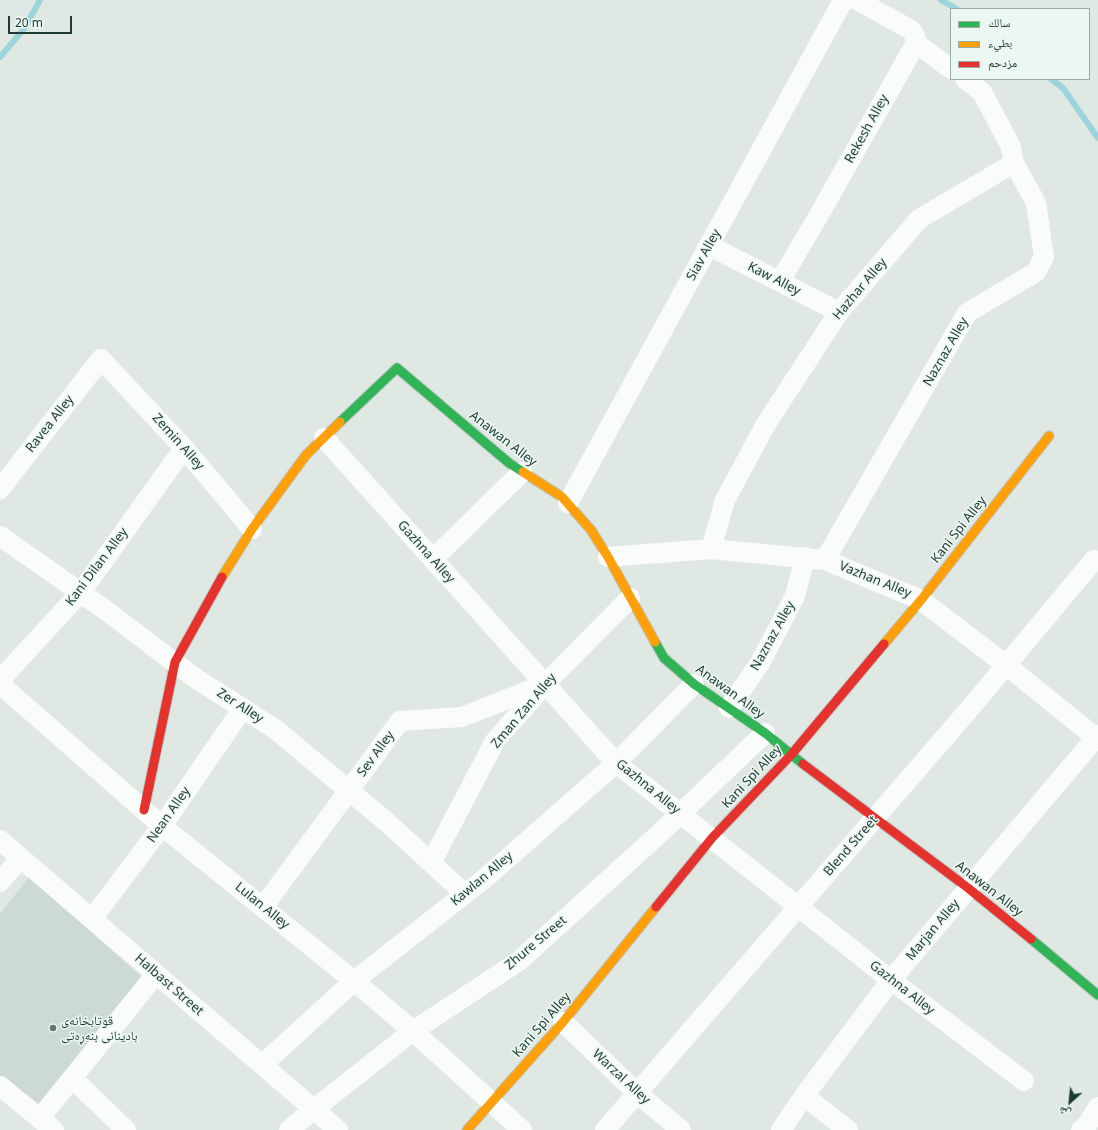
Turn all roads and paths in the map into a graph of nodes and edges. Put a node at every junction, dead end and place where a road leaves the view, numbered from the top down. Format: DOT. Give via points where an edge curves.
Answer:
graph roads {
  1 [pos="847,2"];
  2 [pos="916,43"];
  3 [pos="950,68"];
  4 [pos="966,80"];
  5 [pos="1014,163"];
  6 [pos="710,246"];
  7 [pos="780,281"];
  8 [pos="839,312"];
  9 [pos="101,359"];
  10 [pos="1049,436"];
  11 [pos="324,438"];
  12 [pos="184,448"];
  13 [pos="522,472"];
  14 [pos="0,490"];
  15 [pos="568,503"];
  16 [pos="252,529"];
  17 [pos="0,536"];
  18 [pos="711,549"];
  19 [pos="608,557"];
  20 [pos="805,557"];
  21 [pos="433,559"];
  22 [pos="825,560"];
  23 [pos="1094,560"];
  24 [pos="81,592"];
  25 [pos="630,598"];
  26 [pos="921,600"];
  27 [pos="175,662"];
  28 [pos="1006,665"];
  29 [pos="0,680"];
  30 [pos="0,684"];
  31 [pos="544,684"];
  32 [pos="694,684"];
  33 [pos="244,708"];
  34 [pos="729,708"];
  35 [pos="765,733"];
  36 [pos="1096,736"];
  37 [pos="791,755"];
  38 [pos="616,763"];
  39 [pos="349,791"];
  40 [pos="144,810"];
  41 [pos="681,813"];
  42 [pos="874,818"];
  43 [pos="162,826"];
  44 [pos="712,838"];
  45 [pos="0,840"];
  46 [pos="21,858"];
  47 [pos="431,863"];
  48 [pos="0,882"];
  49 [pos="968,888"];
  50 [pos="465,894"];
  51 [pos="798,906"];
  52 [pos="263,907"];
  53 [pos="92,919"];
  54 [pos="156,974"];
  55 [pos="891,980"];
  56 [pos="354,981"];
  57 [pos="1098,994"];
  58 [pos="564,1022"];
  59 [pos="413,1031"];
  60 [pos="262,1065"];
  61 [pos="72,1078"];
  62 [pos="1024,1081"];
  63 [pos="0,1086"];
  64 [pos="637,1093"];
  65 [pos="804,1096"];
  66 [pos="492,1103"];
  67 [pos="1098,1107"];
  68 [pos="314,1109"];
  69 [pos="47,1124"];
  70 [pos="1087,1128"];
  71 [pos="126,1130"];
  72 [pos="290,1130"];
  73 [pos="338,1130"];
  74 [pos="467,1130"];
  75 [pos="522,1130"];
  76 [pos="605,1130"];
  77 [pos="681,1130"];
  78 [pos="781,1130"];
  79 [pos="848,1130"];
  1 -- 2 [label="street" via="911,30"];
  1 -- 6 [label="street, Siav Alley"];
  2 -- 3 [label="street"];
  2 -- 7 [label="street, Rekesh Alley"];
  4 -- 5 [label="street" via="982,92 1011,147"];
  5 -- 8 [label="street, Hazhar Alley" via="919,219"];
  5 -- 22 [label="street, Naznaz Alley" via="1036,203 1044,257 1036,272 968,314"];
  6 -- 7 [label="street, Kaw Alley"];
  6 -- 15 [label="street, Siav Alley"];
  7 -- 8 [label="street, Kaw Alley"];
  8 -- 18 [label="street, Hazhar Alley" via="766,424 726,500"];
  9 -- 12 [label="street, Zemin Alley"];
  9 -- 14 [label="street, Ravea Alley"];
  10 -- 26 [label="street, Kani Spi Alley"];
  11 -- 13 [label="street, Anawan Alley" via="396,368"];
  11 -- 16 [label="street" via="306,455"];
  11 -- 21 [label="street, Gazhna Alley"];
  12 -- 16 [label="street, Zemin Alley"];
  12 -- 24 [label="street, Kani Dilan Alley"];
  13 -- 15 [label="street, Anawan Alley"];
  13 -- 21 [label="street"];
  15 -- 19 [label="street, Anawan Alley" via="591,530"];
  16 -- 27 [label="street"];
  17 -- 24 [label="street, Zer Alley"];
  18 -- 19 [label="street, Vazhan Alley"];
  18 -- 20 [label="street, Vazhan Alley"];
  19 -- 25 [label="street, Anawan Alley"];
  20 -- 22 [label="street, Vazhan Alley"];
  20 -- 34 [label="street, Naznaz Alley" via="795,596 760,663"];
  21 -- 31 [label="street, Gazhna Alley"];
  22 -- 26 [label="street, Vazhan Alley"];
  23 -- 28 [label="street, Blend Street"];
  24 -- 27 [label="street, Zer Alley"];
  24 -- 29 [label="street, Kani Dilan Alley"];
  25 -- 31 [label="street, Zman Zan Alley"];
  25 -- 32 [label="street, Anawan Alley" via="664,658"];
  26 -- 28 [label="street, Vazhan Alley"];
  26 -- 37 [label="street, Kani Spi Alley"];
  27 -- 33 [label="street, Zer Alley"];
  27 -- 40 [label="street"];
  28 -- 36 [label="street, Vazhan Alley"];
  28 -- 42 [label="street, Blend Street"];
  30 -- 40 [label="street, Lulan Alley"];
  31 -- 38 [label="street, Gazhna Alley"];
  31 -- 39 [label="street, Sev Alley" via="462,717 400,721"];
  31 -- 47 [label="street, Zman Zan Alley" via="496,741"];
  32 -- 34 [label="street, Anawan Alley"];
  32 -- 38 [label="street, Kawlan Alley"];
  33 -- 39 [label="street, Zer Alley" via="275,729"];
  33 -- 43 [label="street, Nean Alley"];
  34 -- 35 [label="street, Anawan Alley"];
  35 -- 37 [label="street, Anawan Alley"];
  35 -- 41 [label="street, Zhure Street"];
  36 -- 49 [label="street, Marjan Alley"];
  37 -- 42 [label="street, Anawan Alley"];
  37 -- 44 [label="street, Kani Spi Alley"];
  38 -- 41 [label="street, Gazhna Alley"];
  38 -- 50 [label="street, Kawlan Alley"];
  39 -- 47 [label="street, Zer Alley"];
  39 -- 52 [label="street, Sev Alley"];
  40 -- 43 [label="street, Lulan Alley"];
  41 -- 44 [label="street, Gazhna Alley"];
  41 -- 59 [label="street, Zhure Street" via="519,961"];
  42 -- 49 [label="street, Anawan Alley"];
  42 -- 51 [label="street, Blend Street"];
  43 -- 52 [label="street, Lulan Alley"];
  43 -- 53 [label="street, Nean Alley"];
  44 -- 51 [label="street, Gazhna Alley"];
  44 -- 58 [label="street, Kani Spi Alley"];
  45 -- 46 [label="street, Halbast Street"];
  46 -- 48 [label="street"];
  46 -- 53 [label="street, Halbast Street"];
  47 -- 50 [label="street, Zer Alley"];
  49 -- 55 [label="street, Marjan Alley"];
  49 -- 57 [label="street, Anawan Alley"];
  50 -- 56 [label="street, Kawlan Alley"];
  51 -- 55 [label="street, Gazhna Alley"];
  51 -- 64 [label="street, Blend Street"];
  52 -- 56 [label="street, Lulan Alley"];
  53 -- 54 [label="street, Halbast Street"];
  54 -- 60 [label="street, Halbast Street"];
  54 -- 61 [label="street"];
  55 -- 62 [label="street, Gazhna Alley"];
  55 -- 65 [label="street, Marjan Alley"];
  56 -- 59 [label="street, Lulan Alley"];
  56 -- 60 [label="street, Kawlan Alley"];
  58 -- 64 [label="street, Warzal Alley"];
  58 -- 66 [label="street, Kani Spi Alley"];
  59 -- 66 [label="street, Lulan Alley"];
  59 -- 68 [label="street, Zhure Street"];
  60 -- 68 [label="street, Halbast Street"];
  61 -- 69 [label="street"];
  61 -- 71 [label="street"];
  63 -- 69 [label="street"];
  64 -- 76 [label="street, Blend Street"];
  64 -- 77 [label="street, Warzal Alley"];
  65 -- 78 [label="street, Marjan Alley"];
  65 -- 79 [label="street"];
  66 -- 74 [label="street, Kani Spi Alley"];
  66 -- 75 [label="street, Lulan Alley"];
  67 -- 70 [label="street"];
  68 -- 72 [label="street, Zhure Street"];
  68 -- 73 [label="street, Halbast Street"];
}
